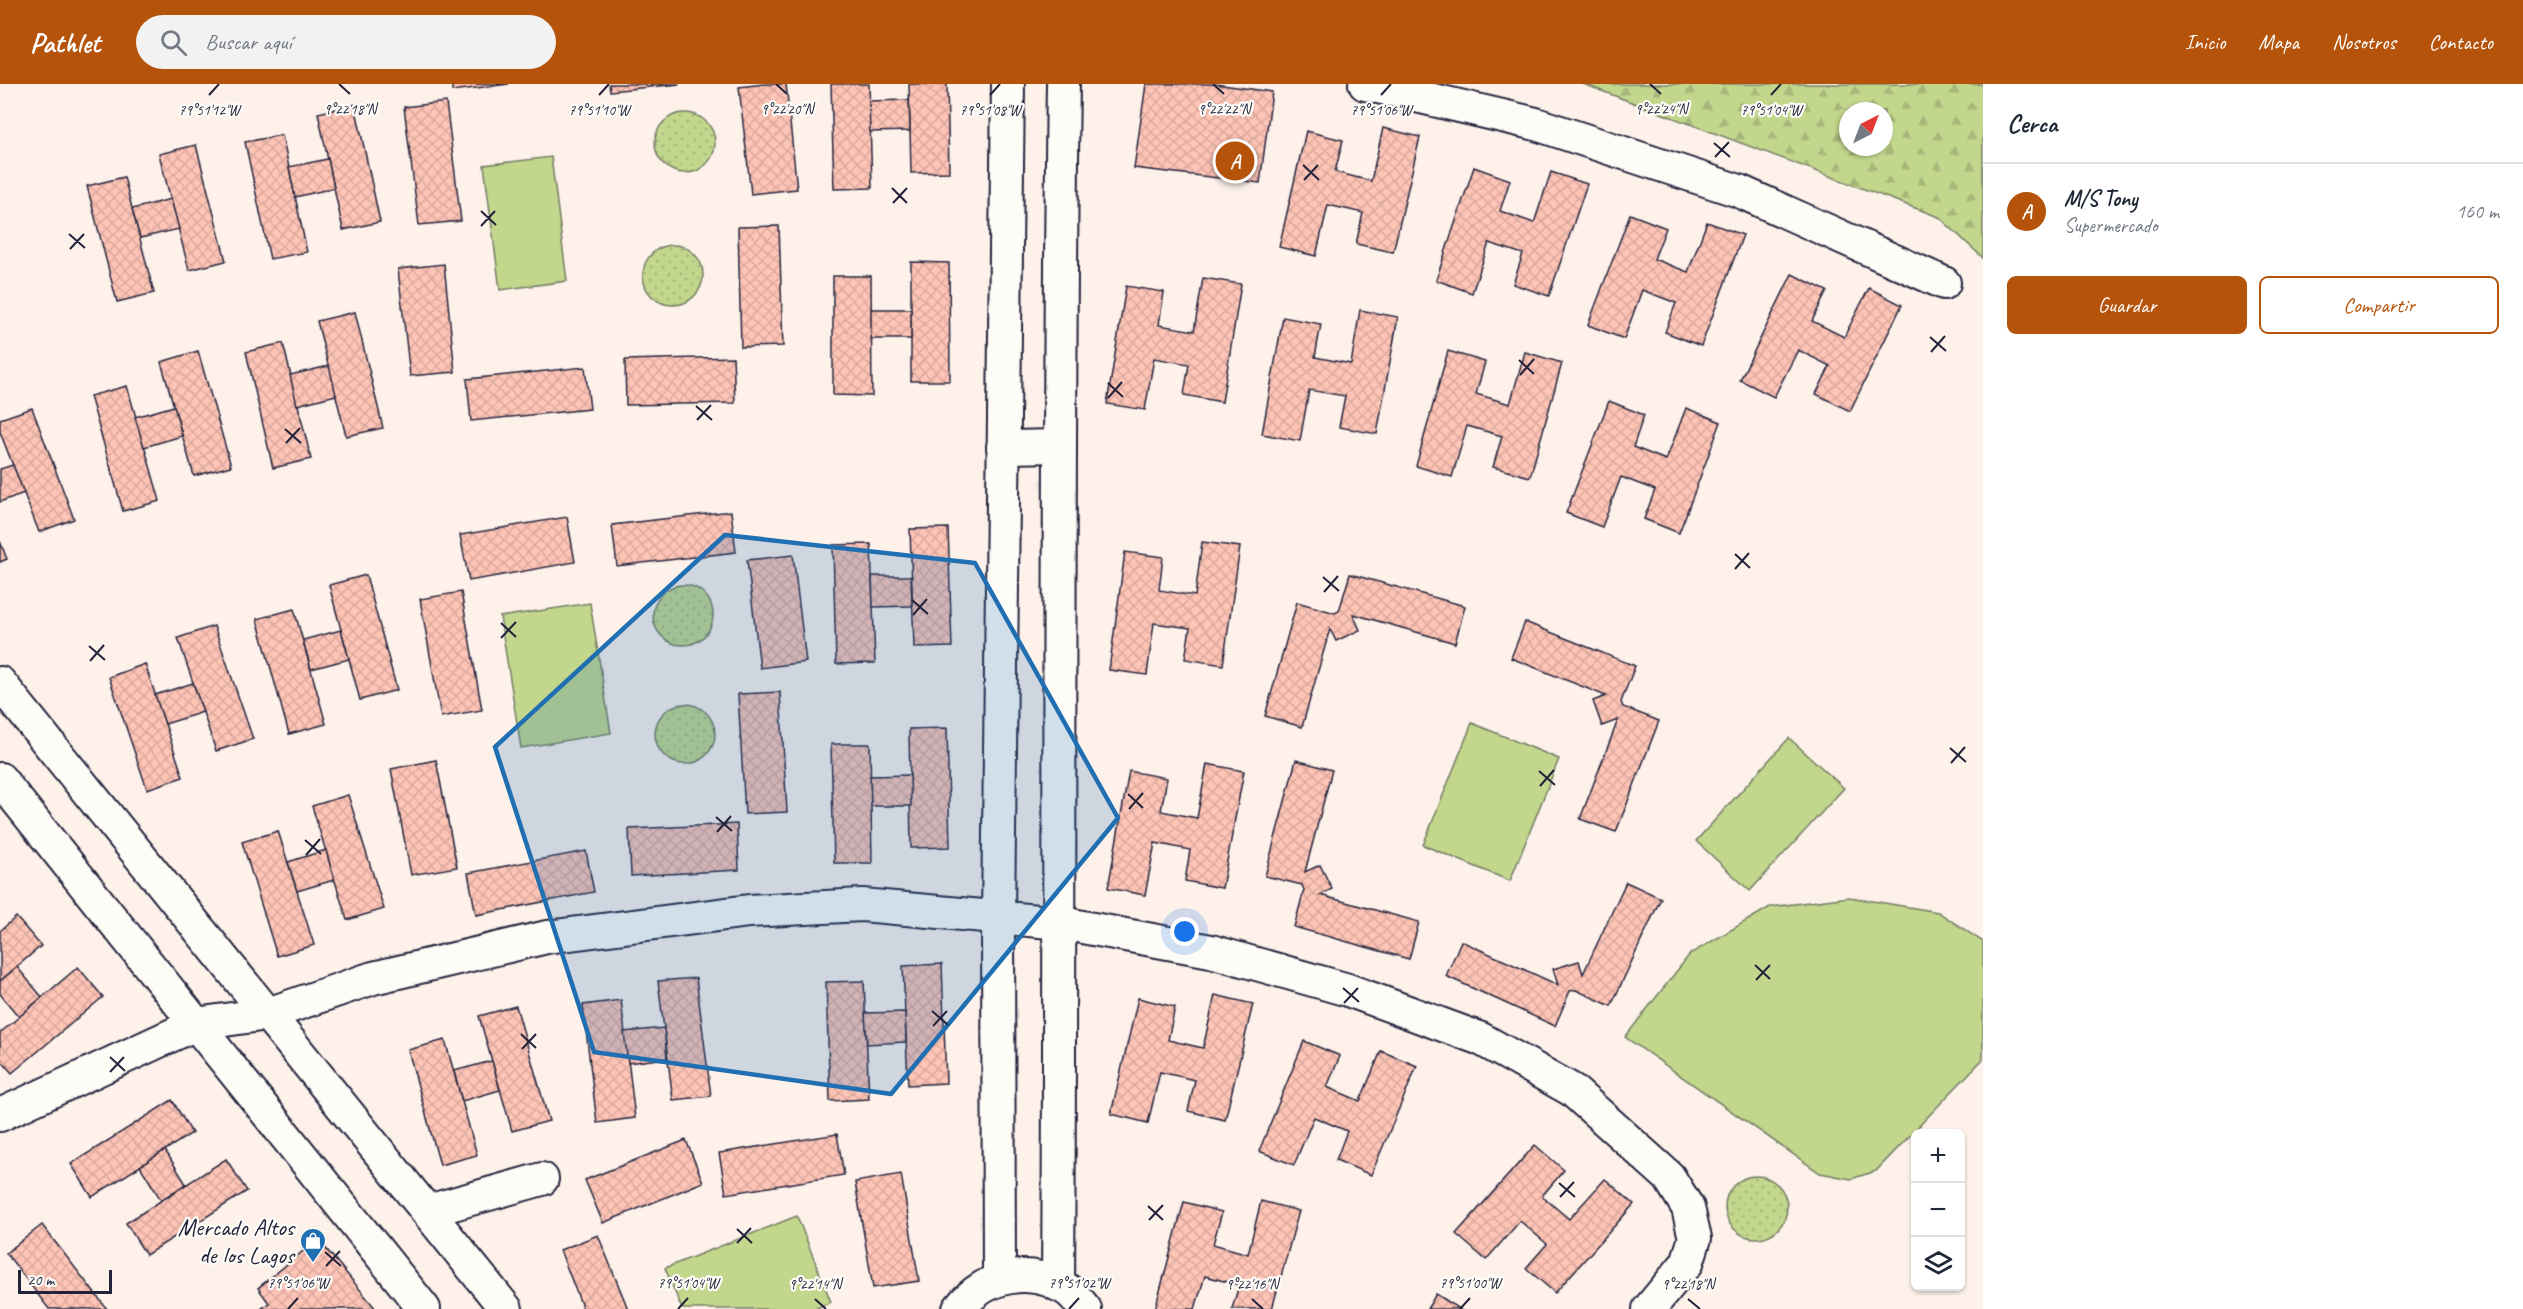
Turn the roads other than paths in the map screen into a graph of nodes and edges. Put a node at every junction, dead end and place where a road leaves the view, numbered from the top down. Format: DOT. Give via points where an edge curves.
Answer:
graph roads {
  1 [pos="1008,84"];
  2 [pos="1063,84"];
  3 [pos="1365,84"];
  4 [pos="1944,282"];
  5 [pos="1058,446"];
  6 [pos="1003,447"];
  7 [pos="0,682"];
  8 [pos="0,778"];
  9 [pos="998,918"];
  10 [pos="1061,923"];
  11 [pos="268,1014"];
  12 [pos="196,1024"];
  13 [pos="0,1115"];
  14 [pos="542,1179"];
  15 [pos="428,1211"];
  16 [pos="999,1279"];
  17 [pos="1058,1285"];
  18 [pos="957,1308"];
  19 [pos="424,1309"];
  20 [pos="506,1309"];
  21 [pos="1085,1309"];
  22 [pos="1649,1309"];
  1 -- 6 [label="street"];
  2 -- 5 [label="street"];
  3 -- 4 [label="street" via="1536,124 1739,192"];
  5 -- 6 [label="street"];
  5 -- 10 [label="street"];
  6 -- 9 [label="street"];
  7 -- 11 [label="street"];
  8 -- 12 [label="street"];
  9 -- 10 [label="street"];
  9 -- 11 [label="street" via="862,905 749,911 547,937 373,978"];
  9 -- 16 [label="street"];
  10 -- 17 [label="street"];
  10 -- 22 [label="street" via="1211,951 1348,990 1481,1039 1572,1090 1669,1177 1688,1208 1695,1238 1687,1263"];
  11 -- 12 [label="street"];
  11 -- 15 [label="street"];
  12 -- 13 [label="street"];
  12 -- 19 [label="street"];
  14 -- 15 [label="street"];
  15 -- 20 [label="street"];
  16 -- 17 [label="street" via="1024,1275"];
  16 -- 18 [label="street"];
  17 -- 21 [label="street"];
}
